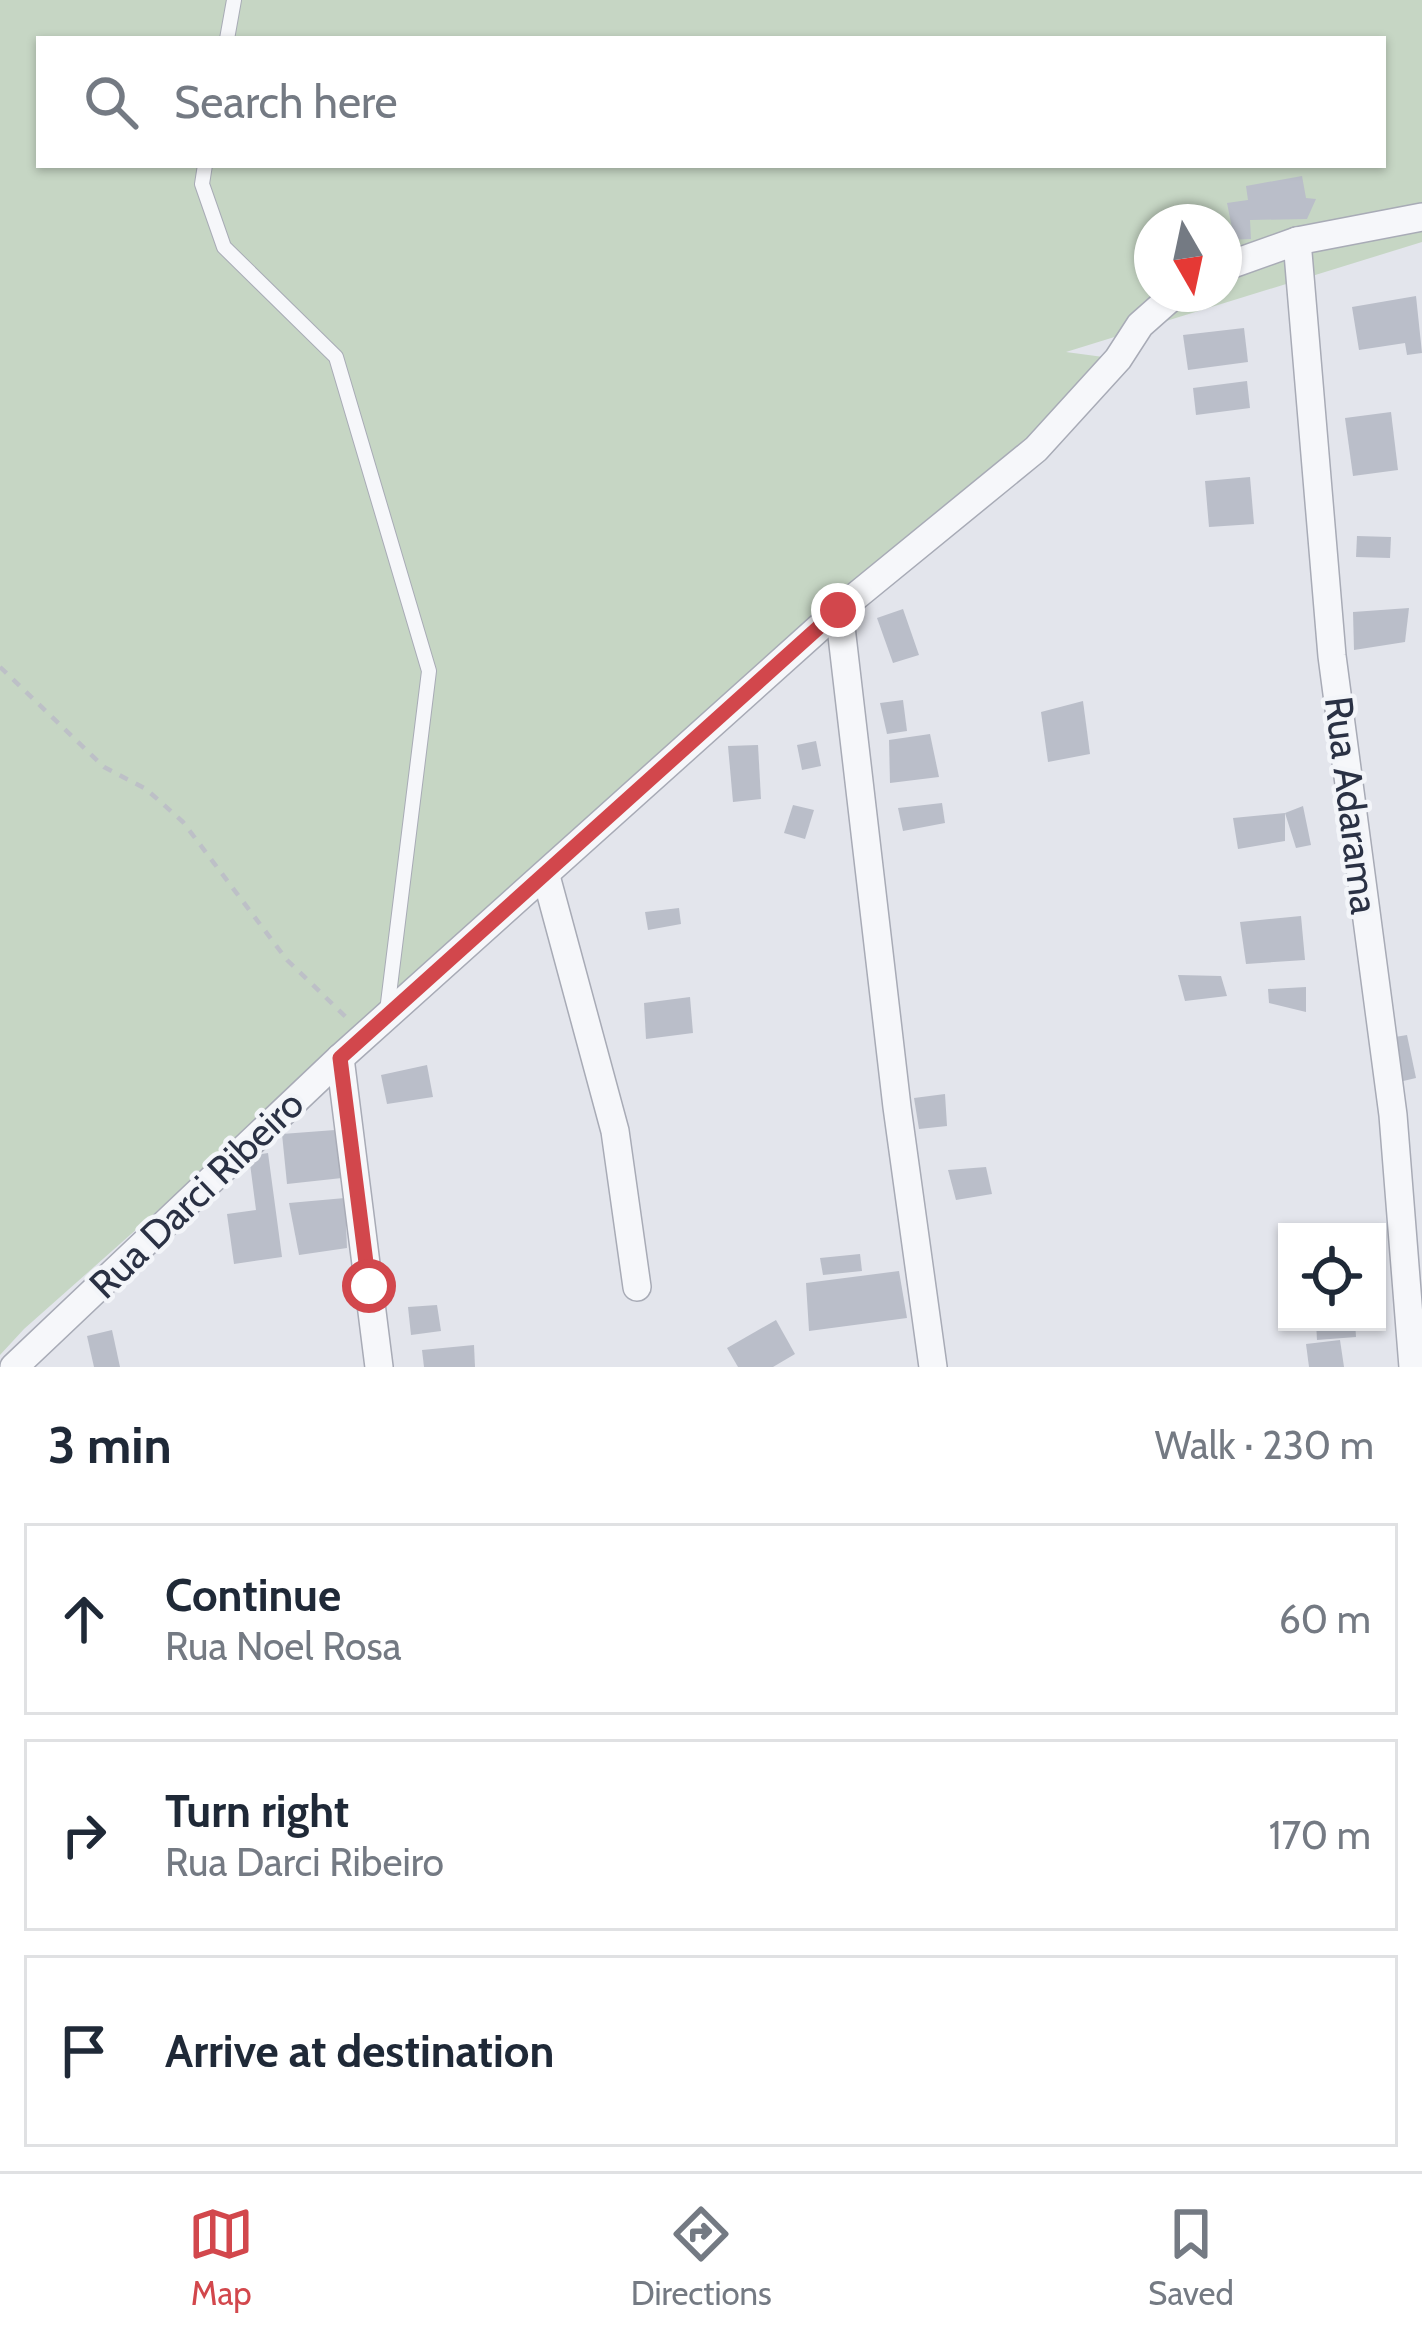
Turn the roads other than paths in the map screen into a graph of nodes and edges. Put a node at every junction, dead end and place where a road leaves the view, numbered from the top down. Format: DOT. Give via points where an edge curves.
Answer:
graph roads {
  1 [pos="234,0"];
  2 [pos="228,36"];
  3 [pos="205,168"];
  4 [pos="1422,218"];
  5 [pos="1298,241"];
  6 [pos="1242,261"];
  7 [pos="1155,312"];
  8 [pos="838,610"];
  9 [pos="546,876"];
  10 [pos="387,1016"];
  11 [pos="340,1058"];
  12 [pos="637,1287"];
  13 [pos="14,1367"];
  14 [pos="379,1367"];
  15 [pos="933,1367"];
  16 [pos="1413,1367"];
  1 -- 2 [label="lane"];
  3 -- 10 [label="lane" via="202,184 224,247 336,357 429,671"];
  4 -- 5 [label="street"];
  5 -- 6 [label="street"];
  5 -- 16 [label="street, Rua Adarama" via="1332,656 1393,1115"];
  7 -- 8 [label="street, Rua Darci Ribeiro" via="1036,449"];
  8 -- 9 [label="street, Rua Darci Ribeiro"];
  8 -- 15 [label="street"];
  9 -- 10 [label="street, Rua Darci Ribeiro"];
  9 -- 12 [label="street" via="616,1132"];
  10 -- 11 [label="street, Rua Darci Ribeiro"];
  11 -- 13 [label="street, Rua Darci Ribeiro"];
  11 -- 14 [label="street"];
}
